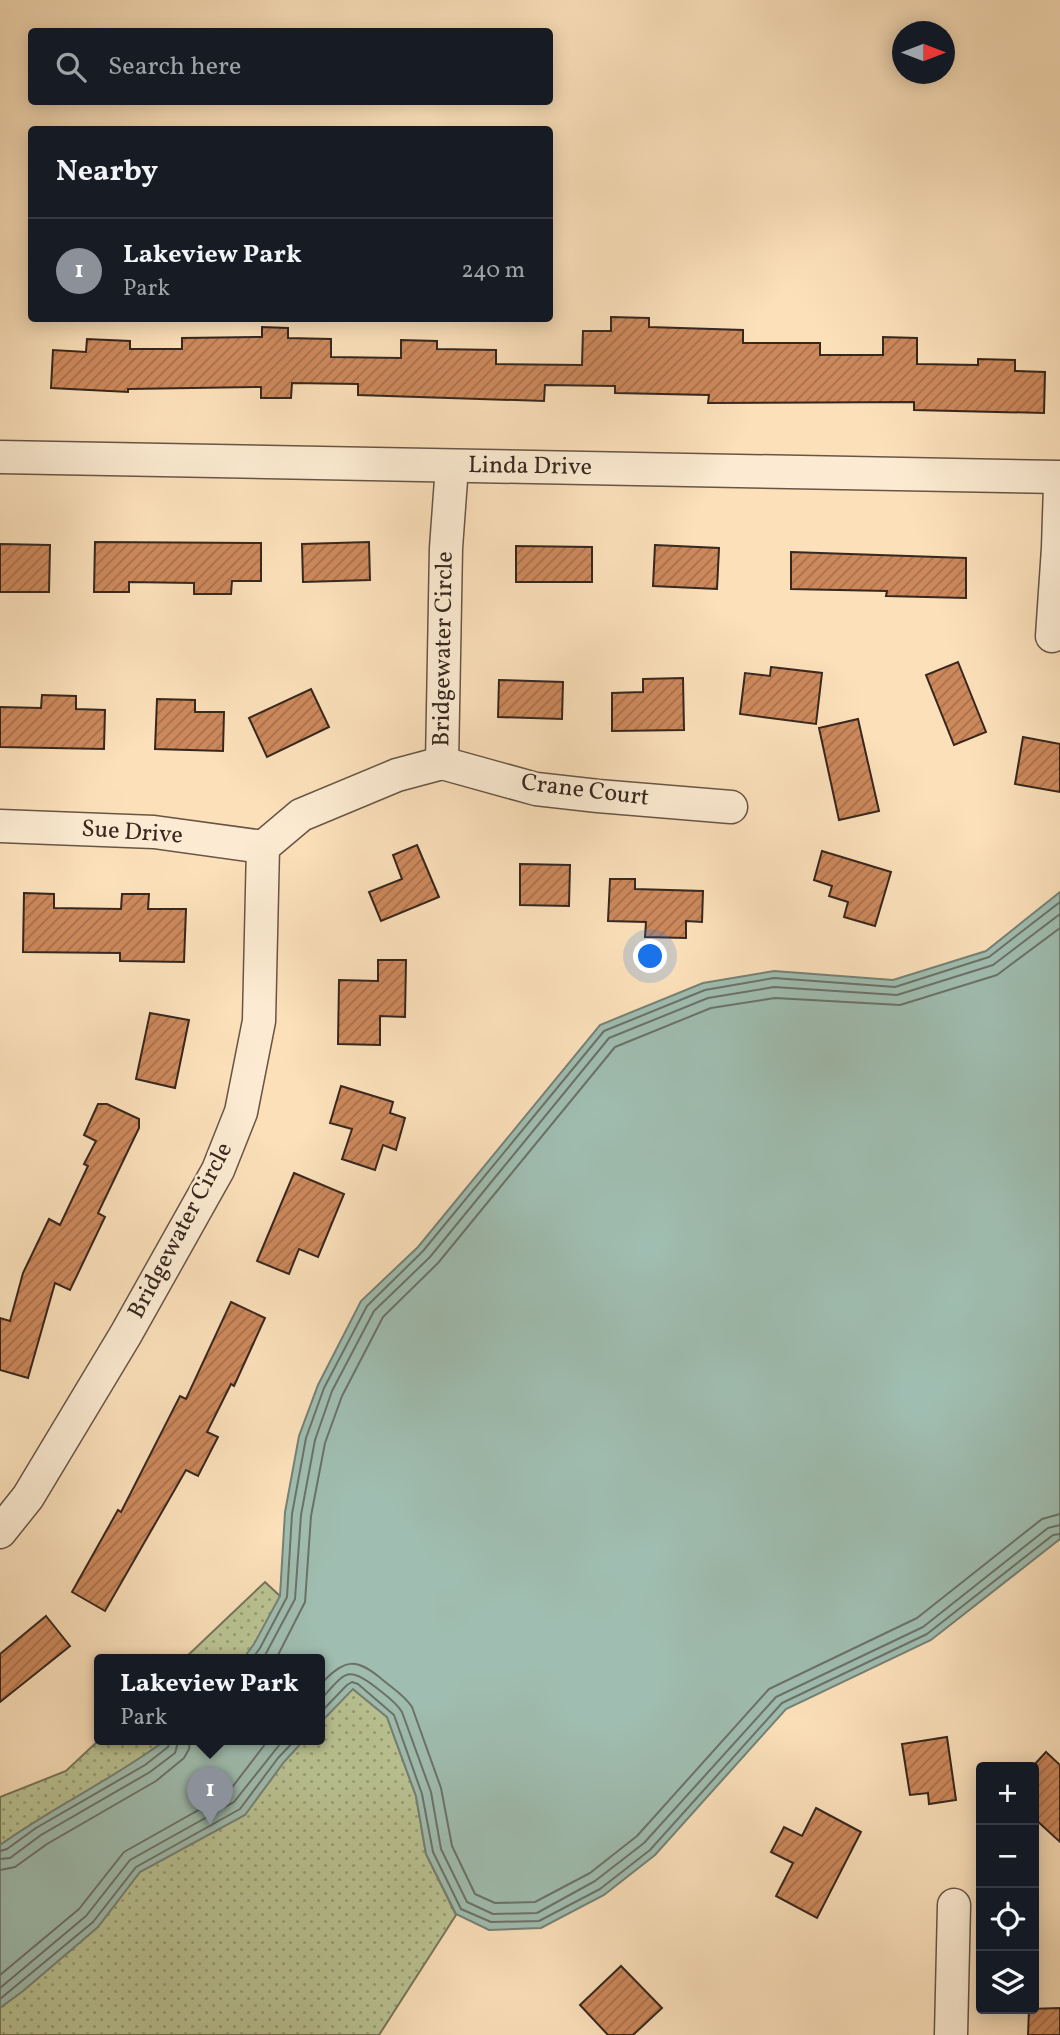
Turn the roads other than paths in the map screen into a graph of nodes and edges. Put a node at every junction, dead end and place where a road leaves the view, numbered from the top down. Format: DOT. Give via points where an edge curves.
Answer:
graph roads {
  1 [pos="0,457"];
  2 [pos="452,466"];
  3 [pos="1060,477"];
  4 [pos="1060,485"];
  5 [pos="1052,636"];
  6 [pos="442,763"];
  7 [pos="731,807"];
  8 [pos="0,826"];
  9 [pos="263,847"];
  10 [pos="0,1532"];
  11 [pos="954,1905"];
  12 [pos="951,2035"];
  1 -- 2 [label="street, Linda Drive"];
  2 -- 3 [label="street, Linda Drive"];
  2 -- 6 [label="street, Bridgewater Circle"];
  4 -- 5 [label="street"];
  6 -- 7 [label="street, Crane Court" via="536,789"];
  6 -- 9 [label="street, Bridgewater Circle" via="397,775 301,815"];
  8 -- 9 [label="street, Sue Drive" via="154,832"];
  9 -- 10 [label="street, Bridgewater Circle" via="259,1021 241,1112 218,1170 125,1334 28,1497"];
  11 -- 12 [label="street"];
}
